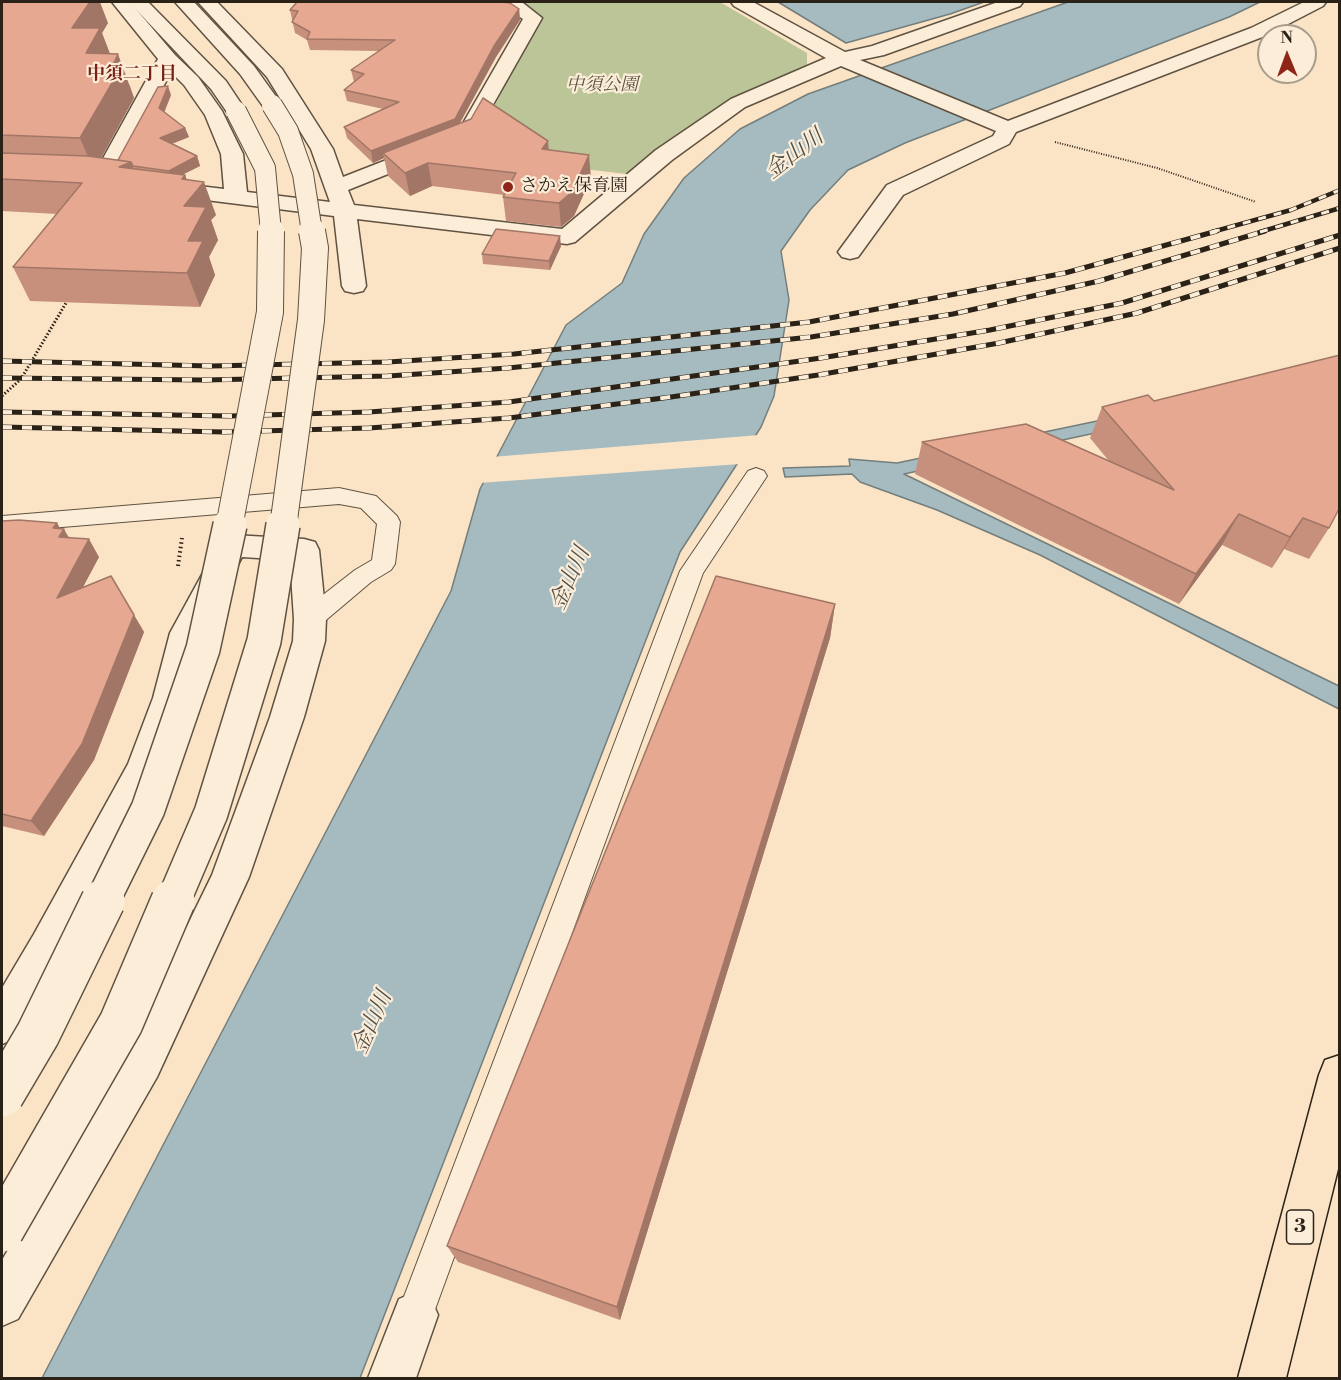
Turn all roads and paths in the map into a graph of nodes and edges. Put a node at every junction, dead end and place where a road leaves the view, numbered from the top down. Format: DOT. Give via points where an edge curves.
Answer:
graph roads {
  1 [pos="121,2"];
  2 [pos="138,2"];
  3 [pos="184,2"];
  4 [pos="207,2"];
  5 [pos="480,2"];
  6 [pos="740,2"];
  7 [pos="1014,2"];
  8 [pos="1317,2"];
  9 [pos="168,59"];
  10 [pos="840,59"];
  11 [pos="1008,128"];
  12 [pos="124,183"];
  13 [pos="147,186"];
  14 [pos="337,187"];
  15 [pos="236,198"];
  16 [pos="1256,202"];
  17 [pos="345,212"];
  18 [pos="850,252"];
  19 [pos="354,286"];
  20 [pos="73,291"];
  21 [pos="2,396"];
  22 [pos="756,476"];
  23 [pos="2,524"];
  24 [pos="310,620"];
  25 [pos="2,1024"];
  26 [pos="1340,1076"];
  27 [pos="2,1095"];
  28 [pos="2,1230"];
  29 [pos="2,1303"];
  30 [pos="415,1315"];
  31 [pos="392,1378"];
  32 [pos="1262,1378"];
  1 -- 9 [label="street"];
  2 -- 27 [label="street, bridge" via="219,85 265,168 272,238 270,312 203,649 148,808 38,1034"];
  3 -- 28 [label="street, bridge" via="247,70 272,105 288,131 303,174 315,248 311,320 283,525 264,641 211,813 121,1023"];
  4 -- 14 [label="street" via="275,74 322,148"];
  5 -- 14 [label="street" via="517,8 533,18 466,136"];
  6 -- 10 [label="street"];
  7 -- 10 [label="street" via="876,51"];
  8 -- 11 [label="street" via="1258,32"];
  9 -- 12 [label="street" via="91,179"];
  9 -- 15 [label="street" via="191,81 215,115 232,154"];
  10 -- 11 [label="street"];
  10 -- 17 [label="street" via="738,103 664,155 567,237"];
  11 -- 16 [label="path" via="1157,168"];
  11 -- 18 [label="street" via="1002,140 896,190"];
  13 -- 15 [label="street"];
  14 -- 17 [label="street"];
  15 -- 17 [label="street"];
  17 -- 19 [label="street"];
  20 -- 21 [label="path" via="21,379"];
  22 -- 30 [label="lane" via="692,570"];
  23 -- 24 [label="lane" via="339,496 368,502 389,522 383,564"];
  24 -- 25 [label="street" via="304,550 233,546 186,633 170,698 144,768"];
  24 -- 29 [label="street" via="309,641 287,717 230,876 142,1063"];
  26 -- 32 [label="highway, 3"];
  30 -- 31 [label="street"];
}
